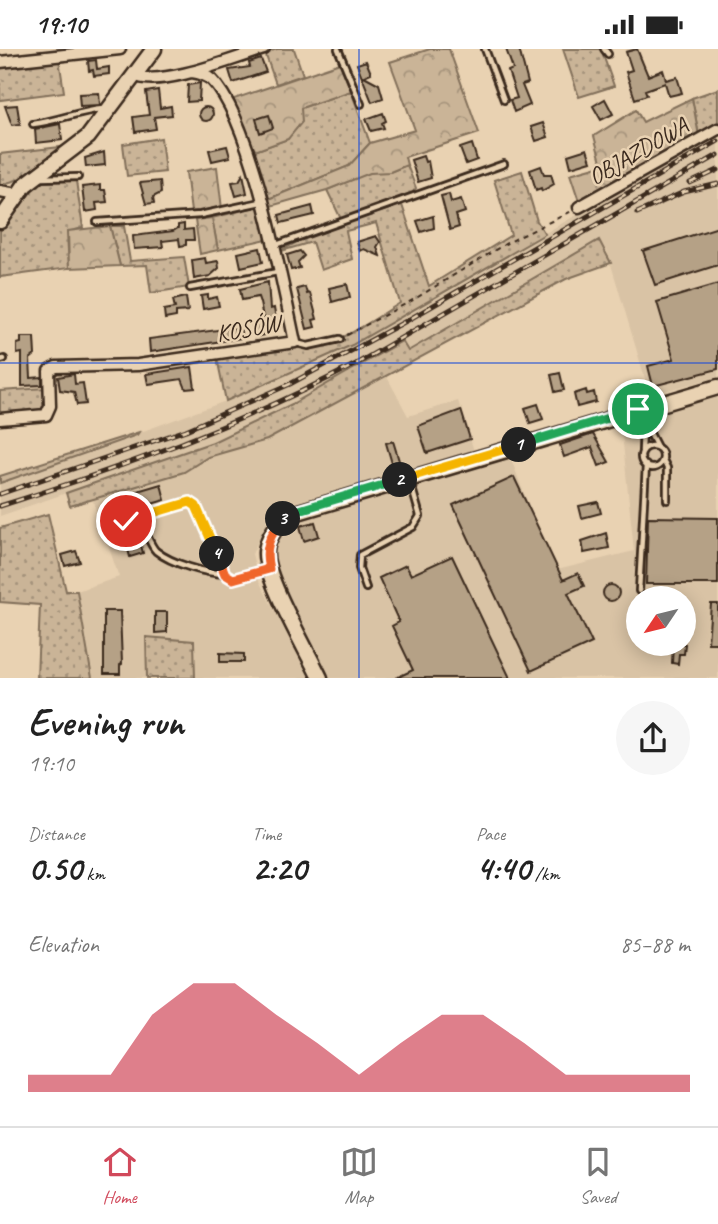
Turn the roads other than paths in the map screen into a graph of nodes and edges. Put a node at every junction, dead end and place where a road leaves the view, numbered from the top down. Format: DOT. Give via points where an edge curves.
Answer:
graph roads {
  1 [pos="120,49"];
  2 [pos="155,49"];
  3 [pos="264,49"];
  4 [pos="338,49"];
  5 [pos="485,49"];
  6 [pos="0,62"];
  7 [pos="192,72"];
  8 [pos="135,75"];
  9 [pos="504,100"];
  10 [pos="361,104"];
  11 [pos="109,111"];
  12 [pos="33,124"];
  13 [pos="718,129"];
  14 [pos="504,164"];
  15 [pos="37,177"];
  16 [pos="78,177"];
  17 [pos="0,191"];
  18 [pos="17,194"];
  19 [pos="261,202"];
  20 [pos="579,207"];
  21 [pos="1,218"];
  22 [pos="97,222"];
  23 [pos="272,246"];
  24 [pos="278,272"];
  25 [pos="190,288"];
  26 [pos="340,339"];
  27 [pos="295,342"];
  28 [pos="718,387"];
  29 [pos="638,409"];
  30 [pos="0,419"];
  31 [pos="643,425"];
  32 [pos="657,447"];
  33 [pos="642,453"];
  34 [pos="663,460"];
  35 [pos="646,465"];
  36 [pos="408,477"];
  37 [pos="667,500"];
  38 [pos="126,521"];
  39 [pos="145,531"];
  40 [pos="269,569"];
  41 [pos="225,574"];
  42 [pos="639,586"];
  43 [pos="366,588"];
  44 [pos="320,678"];
  1 -- 6 [label="street"];
  2 -- 8 [label="street"];
  3 -- 7 [label="street"];
  4 -- 10 [label="lane"];
  5 -- 9 [label="lane"];
  7 -- 8 [label="street" via="154,81"];
  7 -- 19 [label="street, KOSÓW" via="210,78 230,107"];
  8 -- 11 [label="street"];
  11 -- 12 [label="lane" via="81,111 61,121"];
  11 -- 15 [label="street" via="80,145"];
  13 -- 20 [label="street, OBJAZDOWA"];
  14 -- 23 [label="lane"];
  15 -- 16 [label="lane"];
  15 -- 18 [label="street"];
  17 -- 18 [label="street"];
  18 -- 21 [label="street"];
  19 -- 22 [label="lane" via="214,213"];
  19 -- 23 [label="street, KOSÓW"];
  23 -- 24 [label="street, KOSÓW"];
  24 -- 25 [label="lane, KOSÓW"];
  24 -- 27 [label="street, KOSÓW"];
  26 -- 27 [label="lane" via="308,346"];
  27 -- 30 [label="street, KOSÓW" via="138,365 52,369 46,415"];
  28 -- 29 [label="street"];
  29 -- 31 [label="lane"];
  29 -- 36 [label="street"];
  31 -- 32 [label="lane"];
  31 -- 33 [label="lane"];
  32 -- 33 [label="lane" via="650,446"];
  32 -- 34 [label="lane"];
  33 -- 35 [label="lane"];
  34 -- 35 [label="lane" via="655,467"];
  34 -- 37 [label="lane"];
  35 -- 42 [label="lane"];
  36 -- 40 [label="street" via="288,515 268,542"];
  36 -- 43 [label="lane" via="420,516 413,527 360,555"];
  38 -- 41 [label="lane" via="190,502 196,506"];
  39 -- 41 [label="lane" via="154,549 168,558"];
  40 -- 41 [label="lane" via="233,579"];
  40 -- 44 [label="street"];
}
